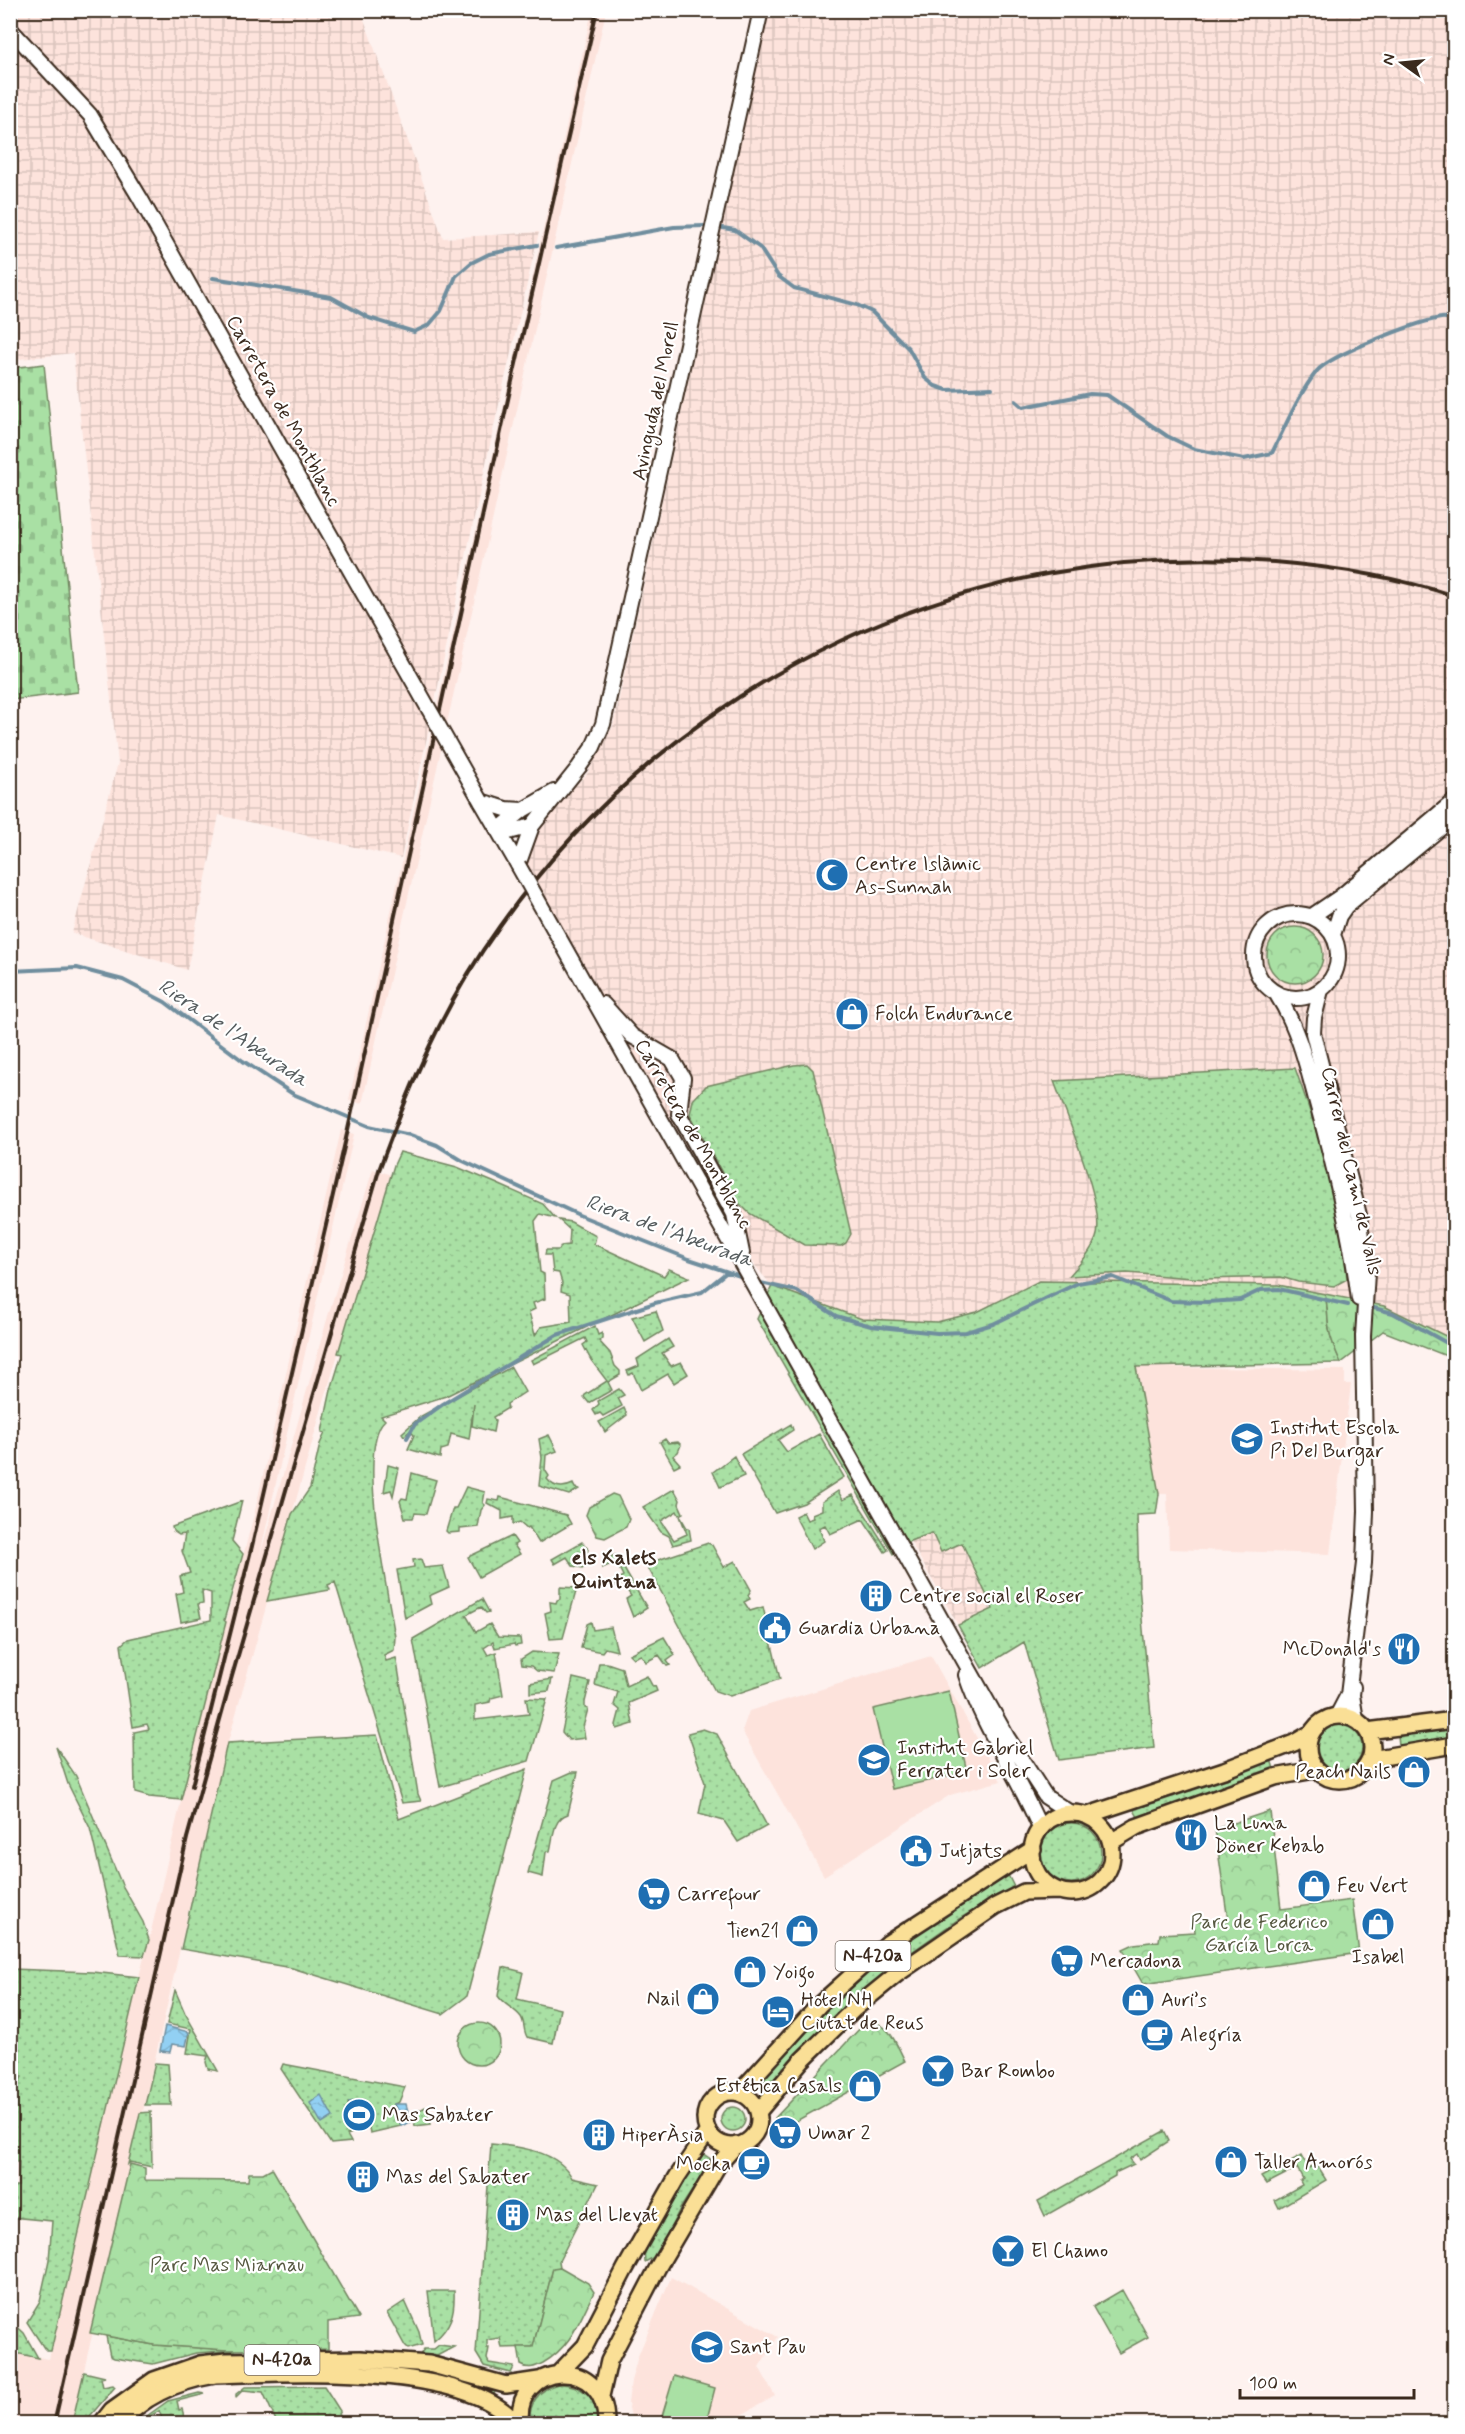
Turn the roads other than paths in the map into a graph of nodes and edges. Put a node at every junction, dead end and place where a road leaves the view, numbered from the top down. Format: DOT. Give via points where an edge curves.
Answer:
graph roads {
  1 [pos="761,10"];
  2 [pos="10,29"];
  3 [pos="561,788"];
  4 [pos="481,801"];
  5 [pos="1455,801"];
  6 [pos="1455,809"];
  7 [pos="523,810"];
  8 [pos="1445,817"];
  9 [pos="532,826"];
  10 [pos="499,832"];
  11 [pos="518,865"];
  12 [pos="1312,916"];
  13 [pos="1333,935"];
  14 [pos="586,986"];
  15 [pos="1321,990"];
  16 [pos="1276,993"];
  17 [pos="1334,1166"];
  18 [pos="1367,1263"];
  19 [pos="745,1267"];
  20 [pos="1363,1336"];
  21 [pos="955,1642"];
  22 [pos="1350,1695"];
  23 [pos="1337,1716"];
  24 [pos="1455,1720"];
  25 [pos="1362,1725"];
  26 [pos="1311,1733"];
  27 [pos="1455,1745"];
  28 [pos="1371,1759"];
  29 [pos="1315,1770"];
  30 [pos="1069,1812"];
  31 [pos="1088,1815"];
  32 [pos="1040,1828"];
  33 [pos="1111,1842"];
  34 [pos="1032,1849"];
  35 [pos="1060,1891"];
  36 [pos="739,2093"];
  37 [pos="758,2112"];
  38 [pos="708,2131"];
  39 [pos="736,2145"];
  40 [pos="558,2374"];
  41 [pos="539,2380"];
  42 [pos="602,2396"];
  43 [pos="101,2424"];
  44 [pos="120,2424"];
  45 [pos="519,2424"];
  46 [pos="606,2424"];
  1 -- 3 [label="street, Avinguda del Morell" via="603,724 593,747"];
  2 -- 4 [label="street, Carretera de Montblanc, bridge" via="90,115"];
  3 -- 7 [label="street"];
  3 -- 9 [label="street, Avinguda del Morell"];
  4 -- 7 [label="street"];
  4 -- 10 [label="street, Carretera de Montblanc"];
  5 -- 8 [label="street"];
  6 -- 8 [label="street"];
  7 -- 10 [label="street"];
  8 -- 12 [label="street"];
  8 -- 13 [label="street" via="1342,910"];
  9 -- 10 [label="street"];
  9 -- 11 [label="street, Avinguda del Morell"];
  10 -- 11 [label="street, Carretera de Montblanc"];
  11 -- 14 [label="street, Carretera de Montblanc, bridge"];
  12 -- 13 [label="street"];
  12 -- 16 [label="street" via="1278,918 1258,937 1255,966 1262,981"];
  13 -- 15 [label="street" via="1338,965 1333,978"];
  14 -- 19 [label="street, Carretera de Montblanc"];
  14 -- 19 [label="street" via="632,1036 672,1059 683,1078 679,1114 734,1214"];
  15 -- 16 [label="street" via="1299,998"];
  15 -- 18 [label="street, Carrer del Camí de Valls" via="1312,1026 1314,1039 1359,1215"];
  16 -- 17 [label="street, Carrer del Camí de Valls" via="1303,1050"];
  17 -- 18 [label="street" via="1357,1259"];
  17 -- 20 [label="street, Carrer del Camí de Valls" via="1356,1275"];
  18 -- 20 [label="street, Carrer del Camí de Valls"];
  19 -- 21 [label="street, Carretera de Montblanc"];
  20 -- 22 [label="street, Carrer del Camí de Valls" via="1366,1577"];
  21 -- 30 [label="street" via="1031,1777 1046,1797"];
  21 -- 32 [label="street" via="974,1700"];
  22 -- 23 [label="street"];
  22 -- 25 [label="street"];
  23 -- 25 [label="main road"];
  23 -- 26 [label="main road" via="1322,1721"];
  24 -- 25 [label="main road"];
  25 -- 28 [label="main road" via="1372,1748"];
  26 -- 29 [label="main road" via="1308,1754"];
  26 -- 31 [label="main road" via="1224,1770"];
  27 -- 28 [label="main road"];
  28 -- 29 [label="main road" via="1361,1772 1344,1780 1331,1780"];
  29 -- 33 [label="main road" via="1275,1776 1136,1827"];
  30 -- 31 [label="main road"];
  30 -- 32 [label="main road" via="1050,1819"];
  31 -- 33 [label="main road" via="1100,1823"];
  32 -- 34 [label="main road"];
  33 -- 35 [label="main road, N-420a" via="1112,1860 1107,1874 1097,1884 1072,1893"];
  34 -- 35 [label="main road" via="1036,1870 1047,1884"];
  34 -- 36 [label="main road, N-420a" via="888,1943 820,2004"];
  35 -- 37 [label="main road, N-420a" via="1024,1892 996,1906 897,1974 802,2060"];
  36 -- 37 [label="main road" via="752,2101"];
  36 -- 38 [label="main road, N-420a" via="720,2095 711,2102 706,2113"];
  37 -- 39 [label="main road, N-420a" via="756,2130"];
  38 -- 39 [label="main road" via="717,2141"];
  38 -- 40 [label="main road, N-420a" via="625,2269 585,2346"];
  39 -- 42 [label="main road, N-420a" via="694,2203 653,2278 609,2361"];
  40 -- 41 [label="main road, N-420a"];
  40 -- 42 [label="main road, N-420a" via="581,2376"];
  41 -- 43 [label="main road, N-420a" via="506,2385 429,2364 360,2359 226,2361 200,2364 154,2380 112,2410"];
  41 -- 45 [label="main road, N-420a" via="522,2403"];
  42 -- 46 [label="main road, N-420a"];
  44 -- 45 [label="main road, N-420a" via="160,2392 194,2379 215,2375 348,2373 410,2378 450,2388 499,2407"];
}
